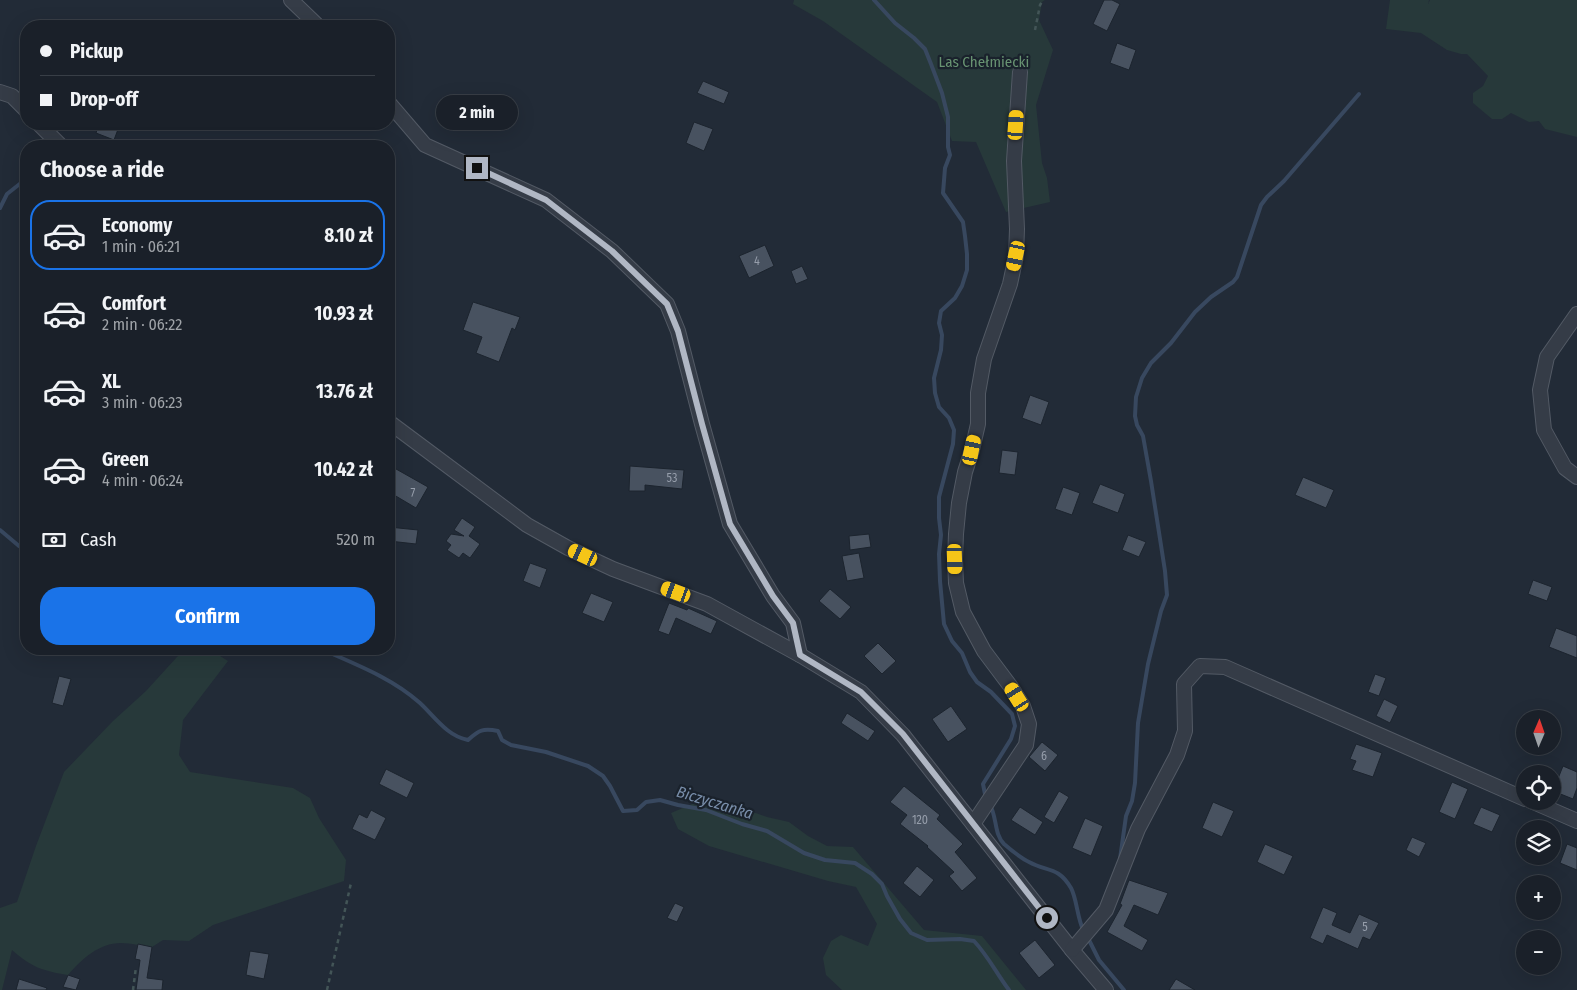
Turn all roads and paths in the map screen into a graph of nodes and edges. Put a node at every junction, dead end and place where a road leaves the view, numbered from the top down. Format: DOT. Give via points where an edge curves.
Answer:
graph roads {
  1 [pos="291,0"];
  2 [pos="1043,0"];
  3 [pos="312,20"];
  4 [pos="1035,30"];
  5 [pos="1020,72"];
  6 [pos="0,92"];
  7 [pos="20,104"];
  8 [pos="395,110"];
  9 [pos="45,130"];
  10 [pos="55,140"];
  11 [pos="1577,314"];
  12 [pos="395,426"];
  13 [pos="1577,477"];
  14 [pos="800,655"];
  15 [pos="1516,795"];
  16 [pos="1552,810"];
  17 [pos="1577,821"];
  18 [pos="973,824"];
  19 [pos="351,882"];
  20 [pos="1072,950"];
  21 [pos="136,967"];
  22 [pos="133,990"];
  23 [pos="327,990"];
  24 [pos="1106,990"];
  1 -- 3 [label="street"];
  2 -- 4 [label="path"];
  5 -- 18 [label="street" via="1014,161 1016,256 1010,284 984,359 978,392 978,424 959,504 956,583 963,612 984,651 1023,706 1029,724 1026,744"];
  6 -- 7 [label="street" via="12,96"];
  8 -- 14 [label="street" via="425,145 546,200 612,251 667,304 678,331 730,524 793,623"];
  9 -- 10 [label="street"];
  11 -- 13 [label="street" via="1547,357 1540,390 1544,430 1566,468"];
  12 -- 14 [label="street" via="527,525 560,544 612,569 707,604"];
  14 -- 18 [label="street" via="861,692 903,734"];
  15 -- 20 [label="street" via="1226,667 1200,666 1184,684 1185,731 1177,755 1138,829 1106,910"];
  16 -- 17 [label="street"];
  18 -- 20 [label="street"];
  19 -- 23 [label="path"];
  20 -- 24 [label="street"];
  21 -- 22 [label="path"];
}
